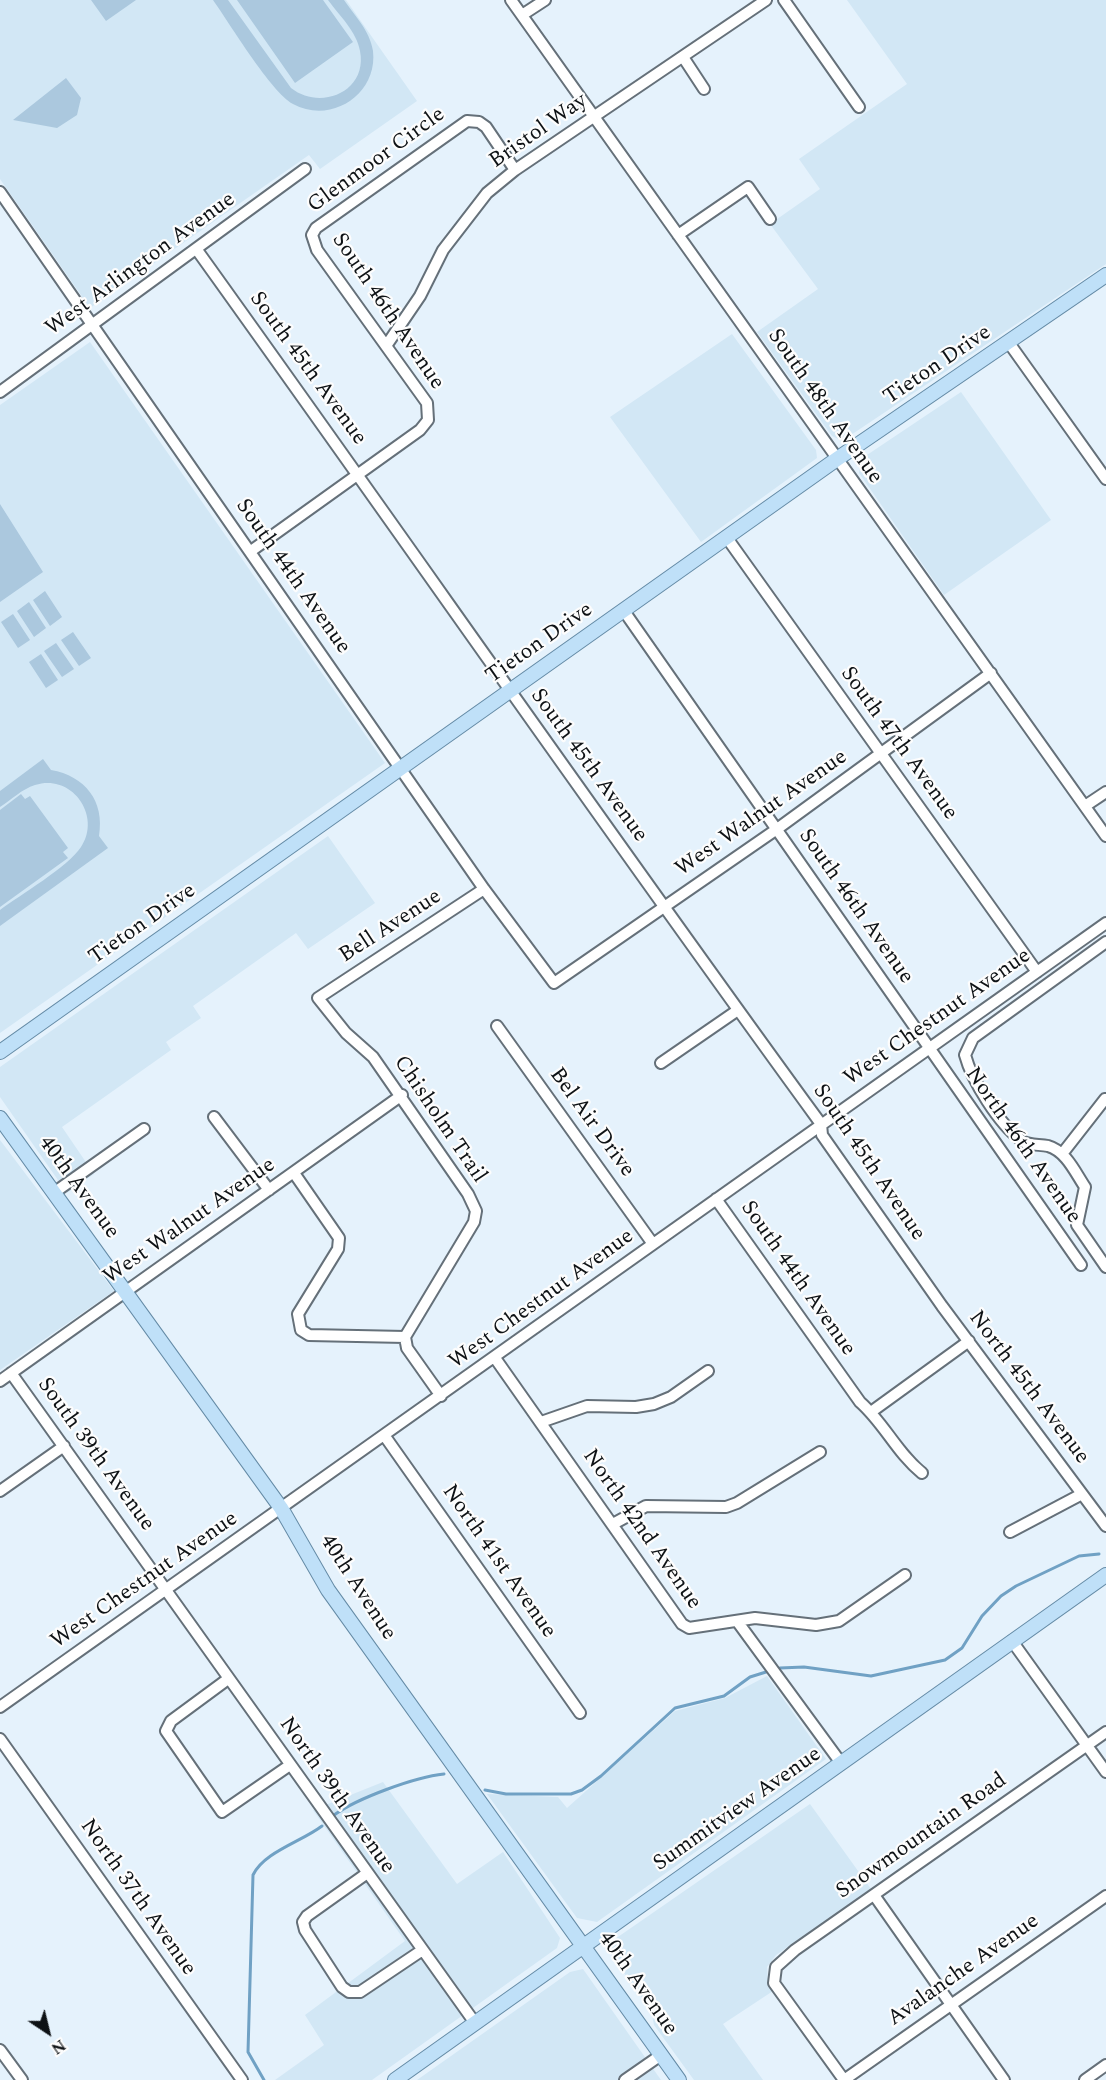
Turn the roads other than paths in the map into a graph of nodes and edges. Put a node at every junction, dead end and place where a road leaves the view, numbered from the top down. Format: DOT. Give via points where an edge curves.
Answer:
graph roads {
  1 [pos="512,0"];
  2 [pos="545,0"];
  3 [pos="766,0"];
  4 [pos="784,0"];
  5 [pos="522,15"];
  6 [pos="683,57"];
  7 [pos="704,89"];
  8 [pos="859,107"];
  9 [pos="594,117"];
  10 [pos="305,169"];
  11 [pos="515,170"];
  12 [pos="0,192"];
  13 [pos="770,219"];
  14 [pos="312,235"];
  15 [pos="678,235"];
  16 [pos="197,250"];
  17 [pos="1106,275"];
  18 [pos="93,326"];
  19 [pos="1009,343"];
  20 [pos="386,346"];
  21 [pos="0,392"];
  22 [pos="837,459"];
  23 [pos="358,474"];
  24 [pos="1106,479"];
  25 [pos="727,538"];
  26 [pos="251,551"];
  27 [pos="624,611"];
  28 [pos="991,673"];
  29 [pos="509,691"];
  30 [pos="881,754"];
  31 [pos="401,768"];
  32 [pos="1106,792"];
  33 [pos="1085,807"];
  34 [pos="777,829"];
  35 [pos="1106,836"];
  36 [pos="484,888"];
  37 [pos="664,906"];
  38 [pos="1106,923"];
  39 [pos="1106,942"];
  40 [pos="1037,972"];
  41 [pos="554,983"];
  42 [pos="318,998"];
  43 [pos="738,1010"];
  44 [pos="497,1026"];
  45 [pos="930,1049"];
  46 [pos="0,1052"];
  47 [pos="661,1063"];
  48 [pos="402,1095"];
  49 [pos="1105,1099"];
  50 [pos="214,1117"];
  51 [pos="0,1118"];
  52 [pos="821,1124"];
  53 [pos="144,1129"];
  54 [pos="1062,1154"];
  55 [pos="294,1173"];
  56 [pos="269,1190"];
  57 [pos="55,1192"];
  58 [pos="716,1199"];
  59 [pos="653,1244"];
  60 [pos="1081,1265"];
  61 [pos="1106,1267"];
  62 [pos="126,1290"];
  63 [pos="942,1306"];
  64 [pos="405,1337"];
  65 [pos="969,1341"];
  66 [pos="495,1358"];
  67 [pos="708,1371"];
  68 [pos="11,1373"];
  69 [pos="0,1381"];
  70 [pos="441,1396"];
  71 [pos="872,1412"];
  72 [pos="541,1422"];
  73 [pos="384,1435"];
  74 [pos="64,1446"];
  75 [pos="820,1452"];
  76 [pos="922,1473"];
  77 [pos="0,1491"];
  78 [pos="1082,1494"];
  79 [pos="281,1508"];
  80 [pos="613,1524"];
  81 [pos="1106,1526"];
  82 [pos="1010,1532"];
  83 [pos="905,1575"];
  84 [pos="1106,1575"];
  85 [pos="167,1590"];
  86 [pos="737,1621"];
  87 [pos="1012,1641"];
  88 [pos="228,1678"];
  89 [pos="0,1707"];
  90 [pos="580,1713"];
  91 [pos="1106,1732"];
  92 [pos="0,1739"];
  93 [pos="1087,1746"];
  94 [pos="841,1763"];
  95 [pos="290,1765"];
  96 [pos="1106,1772"];
  97 [pos="366,1874"];
  98 [pos="874,1895"];
  99 [pos="1106,1896"];
  100 [pos="584,1944"];
  101 [pos="421,1951"];
  102 [pos="950,2004"];
  103 [pos="475,2023"];
  104 [pos="0,2050"];
  105 [pos="661,2055"];
  106 [pos="1106,2065"];
  107 [pos="22,2080"];
  108 [pos="242,2080"];
  109 [pos="395,2080"];
  110 [pos="626,2080"];
  111 [pos="679,2080"];
  112 [pos="844,2080"];
  113 [pos="1004,2080"];
  114 [pos="1085,2080"];
  1 -- 5 [label="street, South 48th Avenue"];
  2 -- 5 [label="street"];
  3 -- 6 [label="street, Bristol Way"];
  4 -- 8 [label="street"];
  5 -- 9 [label="street, South 48th Avenue"];
  6 -- 7 [label="street"];
  6 -- 9 [label="street, Bristol Way"];
  9 -- 11 [label="street, Bristol Way"];
  9 -- 15 [label="street, South 48th Avenue"];
  10 -- 16 [label="street, West Arlington Avenue"];
  11 -- 14 [label="street, Glenmoor Circle" via="486,127 467,121 324,222"];
  11 -- 20 [label="street, Bristol Way" via="487,193 443,250 420,297"];
  12 -- 18 [label="street, South 44th Avenue"];
  13 -- 15 [label="street" via="748,187"];
  14 -- 20 [label="street, South 46th Avenue" via="317,250"];
  15 -- 22 [label="street, South 48th Avenue"];
  16 -- 18 [label="street, West Arlington Avenue"];
  16 -- 23 [label="street, South 45th Avenue"];
  17 -- 19 [label="main road, Tieton Drive"];
  18 -- 21 [label="street, West Arlington Avenue"];
  18 -- 26 [label="street, South 44th Avenue"];
  19 -- 22 [label="main road, Tieton Drive"];
  19 -- 24 [label="street"];
  20 -- 23 [label="street, South 46th Avenue" via="427,403 428,420 420,430"];
  22 -- 25 [label="main road, Tieton Drive"];
  22 -- 28 [label="street, South 48th Avenue"];
  23 -- 26 [label="street"];
  23 -- 29 [label="street, South 45th Avenue"];
  25 -- 27 [label="main road, Tieton Drive"];
  25 -- 30 [label="street, South 47th Avenue"];
  26 -- 31 [label="street, South 44th Avenue"];
  27 -- 29 [label="main road, Tieton Drive"];
  27 -- 34 [label="street, South 46th Avenue"];
  28 -- 30 [label="street, West Walnut Avenue"];
  28 -- 33 [label="street, South 48th Avenue"];
  29 -- 31 [label="main road, Tieton Drive"];
  29 -- 37 [label="street, South 45th Avenue"];
  30 -- 34 [label="street, West Walnut Avenue"];
  30 -- 40 [label="street, South 47th Avenue"];
  31 -- 36 [label="street, South 44th Avenue"];
  31 -- 46 [label="main road, Tieton Drive"];
  32 -- 33 [label="street"];
  33 -- 35 [label="street, South 48th Avenue"];
  34 -- 37 [label="street, West Walnut Avenue"];
  34 -- 45 [label="street, South 46th Avenue"];
  36 -- 41 [label="street, South 44th Avenue"];
  36 -- 42 [label="street, Bell Avenue"];
  37 -- 41 [label="street, West Walnut Avenue"];
  37 -- 43 [label="street, South 45th Avenue"];
  38 -- 40 [label="street, West Chestnut Avenue"];
  39 -- 54 [label="street" via="973,1038 965,1055 970,1075 1012,1132 1023,1142 1049,1146"];
  40 -- 45 [label="street, West Chestnut Avenue"];
  42 -- 48 [label="street, Chisholm Trail"];
  43 -- 47 [label="street"];
  43 -- 52 [label="street, South 45th Avenue"];
  44 -- 59 [label="street, Bel Air Drive"];
  45 -- 52 [label="street, West Chestnut Avenue"];
  45 -- 60 [label="street, North 46th Avenue"];
  48 -- 55 [label="street, West Walnut Avenue"];
  48 -- 64 [label="street, Chisholm Trail" via="476,1211 474,1222"];
  49 -- 54 [label="street"];
  50 -- 56 [label="street"];
  51 -- 57 [label="main road, 40th Avenue"];
  52 -- 58 [label="street, West Chestnut Avenue"];
  52 -- 63 [label="street, South 45th Avenue" via="822,1135"];
  53 -- 57 [label="street"];
  54 -- 61 [label="street" via="1084,1187 1077,1225"];
  55 -- 56 [label="street, West Walnut Avenue"];
  55 -- 64 [label="street" via="339,1238 338,1249 298,1314 301,1330 309,1335"];
  56 -- 62 [label="street, West Walnut Avenue"];
  57 -- 62 [label="main road, 40th Avenue"];
  58 -- 59 [label="street, West Chestnut Avenue"];
  58 -- 71 [label="street, South 44th Avenue" via="860,1402"];
  59 -- 66 [label="street, West Chestnut Avenue"];
  62 -- 68 [label="street, West Walnut Avenue"];
  62 -- 79 [label="main road, 40th Avenue"];
  63 -- 65 [label="street, North 45th Avenue"];
  64 -- 70 [label="street" via="407,1347"];
  65 -- 71 [label="street"];
  65 -- 78 [label="street, North 45th Avenue"];
  66 -- 70 [label="street, West Chestnut Avenue"];
  66 -- 72 [label="street, North 42nd Avenue"];
  67 -- 72 [label="street" via="671,1398 654,1404 587,1406"];
  68 -- 69 [label="street, West Walnut Avenue"];
  68 -- 74 [label="street, South 39th Avenue"];
  70 -- 73 [label="street, West Chestnut Avenue"];
  71 -- 76 [label="street, South 44th Avenue" via="908,1462"];
  72 -- 80 [label="street, North 42nd Avenue"];
  73 -- 79 [label="street, West Chestnut Avenue"];
  73 -- 90 [label="street, North 41st Avenue"];
  74 -- 77 [label="street"];
  74 -- 85 [label="street, South 39th Avenue"];
  75 -- 80 [label="street" via="726,1507 646,1506"];
  78 -- 81 [label="street, North 45th Avenue"];
  78 -- 82 [label="street, North 45th Avenue"];
  79 -- 85 [label="street, West Chestnut Avenue"];
  79 -- 100 [label="main road, 40th Avenue" via="328,1590"];
  80 -- 86 [label="street, North 42nd Avenue" via="682,1624 689,1628"];
  83 -- 86 [label="street" via="839,1621 816,1625 755,1618"];
  84 -- 87 [label="main road, Summitview Avenue"];
  85 -- 88 [label="street, North 39th Avenue"];
  85 -- 89 [label="street, West Chestnut Avenue"];
  86 -- 94 [label="street"];
  87 -- 93 [label="street"];
  87 -- 94 [label="main road, Summitview Avenue"];
  88 -- 95 [label="street, North 39th Avenue"];
  88 -- 95 [label="street" via="171,1720 167,1736 222,1812"];
  91 -- 93 [label="street, Snowmountain Road"];
  92 -- 108 [label="street, North 37th Avenue"];
  93 -- 96 [label="street"];
  93 -- 98 [label="street, Snowmountain Road"];
  94 -- 100 [label="main road, Summitview Avenue"];
  95 -- 97 [label="street, North 39th Avenue"];
  97 -- 101 [label="street, North 39th Avenue"];
  97 -- 101 [label="street" via="303,1922 304,1930 342,1987 360,1992"];
  98 -- 102 [label="street"];
  98 -- 112 [label="street, Snowmountain Road" via="776,1967 774,1983"];
  99 -- 102 [label="street, Avalanche Avenue"];
  100 -- 103 [label="main road, Summitview Avenue"];
  100 -- 105 [label="main road, 40th Avenue"];
  101 -- 103 [label="street, North 39th Avenue"];
  102 -- 112 [label="street, Avalanche Avenue"];
  102 -- 113 [label="street"];
  103 -- 109 [label="main road, Summitview Avenue"];
  104 -- 107 [label="street"];
  105 -- 110 [label="street"];
  105 -- 111 [label="main road, 40th Avenue"];
  106 -- 114 [label="street"];
}
